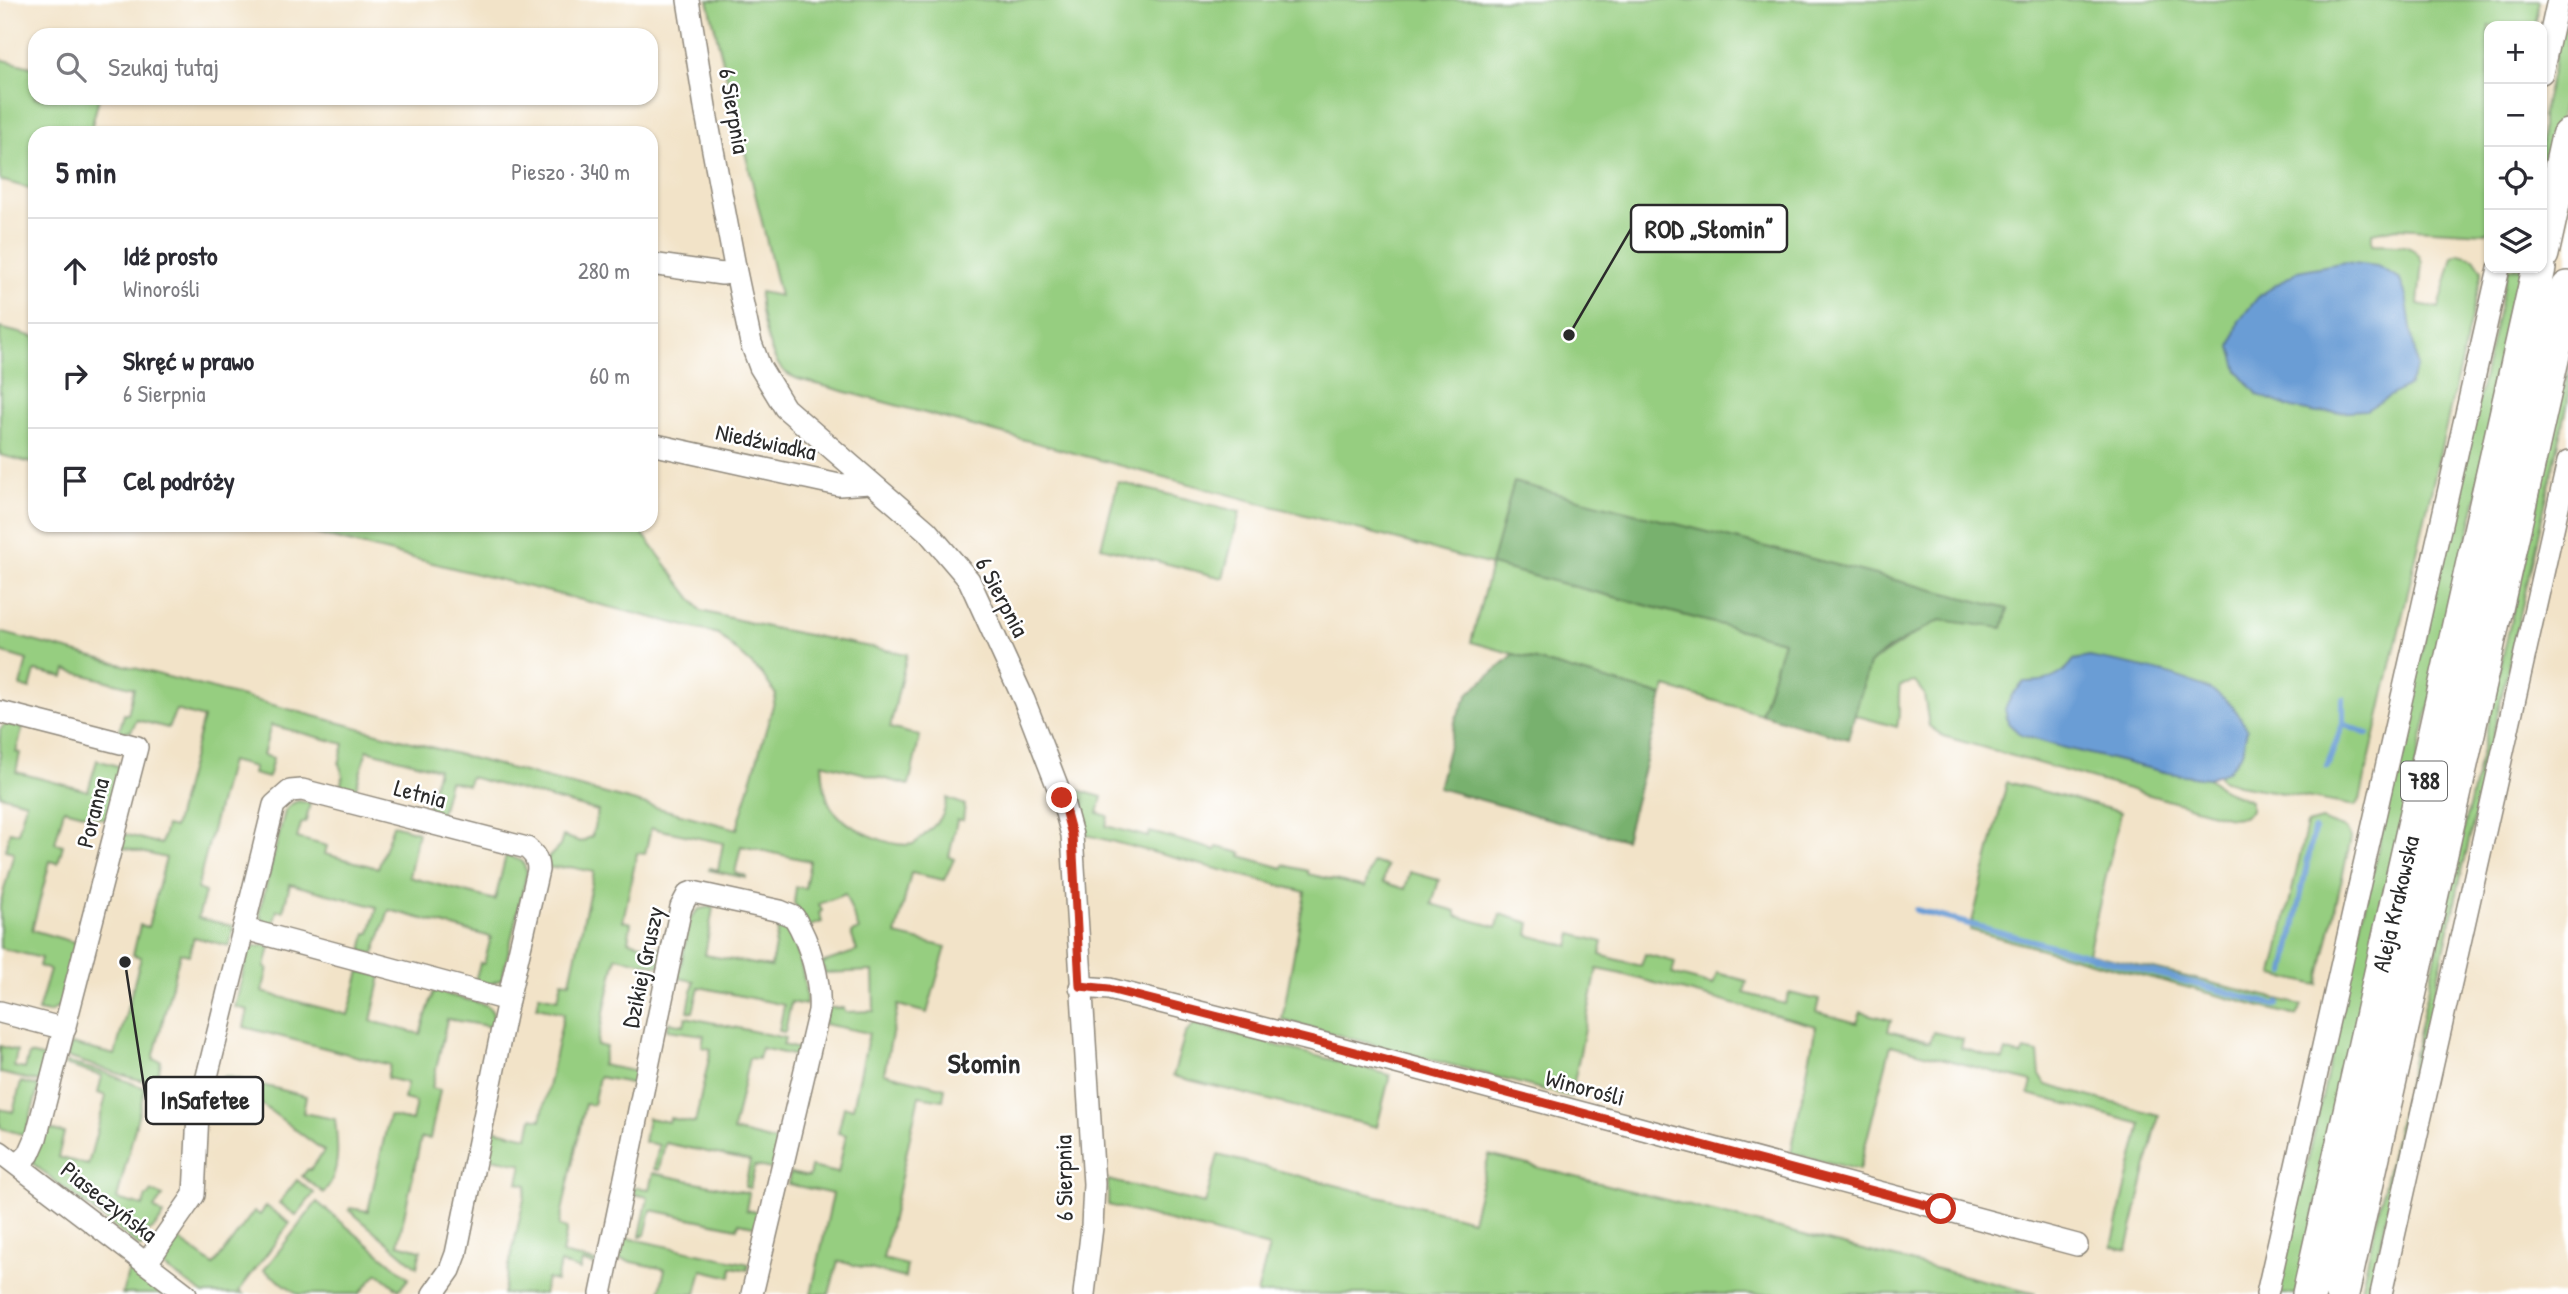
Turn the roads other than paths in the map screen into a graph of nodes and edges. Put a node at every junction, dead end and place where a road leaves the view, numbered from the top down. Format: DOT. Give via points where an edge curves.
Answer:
graph roads {
  1 [pos="688,0"];
  2 [pos="2558,0"];
  3 [pos="2547,50"];
  4 [pos="2568,136"];
  5 [pos="2547,231"];
  6 [pos="658,265"];
  7 [pos="736,272"];
  8 [pos="2498,273"];
  9 [pos="2538,273"];
  10 [pos="2568,288"];
  11 [pos="658,446"];
  12 [pos="2568,462"];
  13 [pos="870,482"];
  14 [pos="0,712"];
  15 [pos="244,929"];
  16 [pos="1080,986"];
  17 [pos="508,1000"];
  18 [pos="0,1012"];
  19 [pos="65,1029"];
  20 [pos="0,1152"];
  21 [pos="18,1165"];
  22 [pos="2077,1245"];
  23 [pos="146,1264"];
  24 [pos="186,1294"];
  25 [pos="433,1294"];
  26 [pos="601,1294"];
  27 [pos="752,1294"];
  28 [pos="1084,1294"];
  29 [pos="2267,1294"];
  30 [pos="2309,1294"];
  31 [pos="2342,1294"];
  32 [pos="2381,1294"];
  1 -- 7 [label="street, 6 Sierpnia"];
  2 -- 3 [label="street"];
  4 -- 5 [label="main road"];
  6 -- 7 [label="street"];
  7 -- 13 [label="street, 6 Sierpnia" via="751,343 770,384 792,415"];
  8 -- 29 [label="street"];
  9 -- 30 [label="main road, Aleja Krakowska / 788"];
  10 -- 31 [label="main road, Aleja Krakowska / 788"];
  11 -- 13 [label="street, Niedźwiadka" via="839,485"];
  12 -- 32 [label="street"];
  13 -- 16 [label="street, 6 Sierpnia" via="927,531 969,580 1024,700 1069,819"];
  14 -- 19 [label="street, Poranna" via="137,747"];
  15 -- 17 [label="street"];
  15 -- 17 [label="street, Letnia" via="274,805 290,791 302,790 527,848 534,854 538,870"];
  15 -- 23 [label="street, Letnia" via="198,1114 194,1195"];
  16 -- 22 [label="street, Winorośli" via="1109,989 1325,1044"];
  16 -- 28 [label="street, 6 Sierpnia" via="1094,1192"];
  17 -- 25 [label="street, Letnia" via="456,1254"];
  18 -- 19 [label="street"];
  19 -- 21 [label="street, Poranna" via="34,1144"];
  20 -- 21 [label="street, Piaseczyńska"];
  21 -- 23 [label="street, Piaseczyńska"];
  23 -- 24 [label="street, Piaseczyńska"];
  26 -- 27 [label="street, Dzikiej Gruszy" via="681,907 693,892 794,917 820,995"];
}
